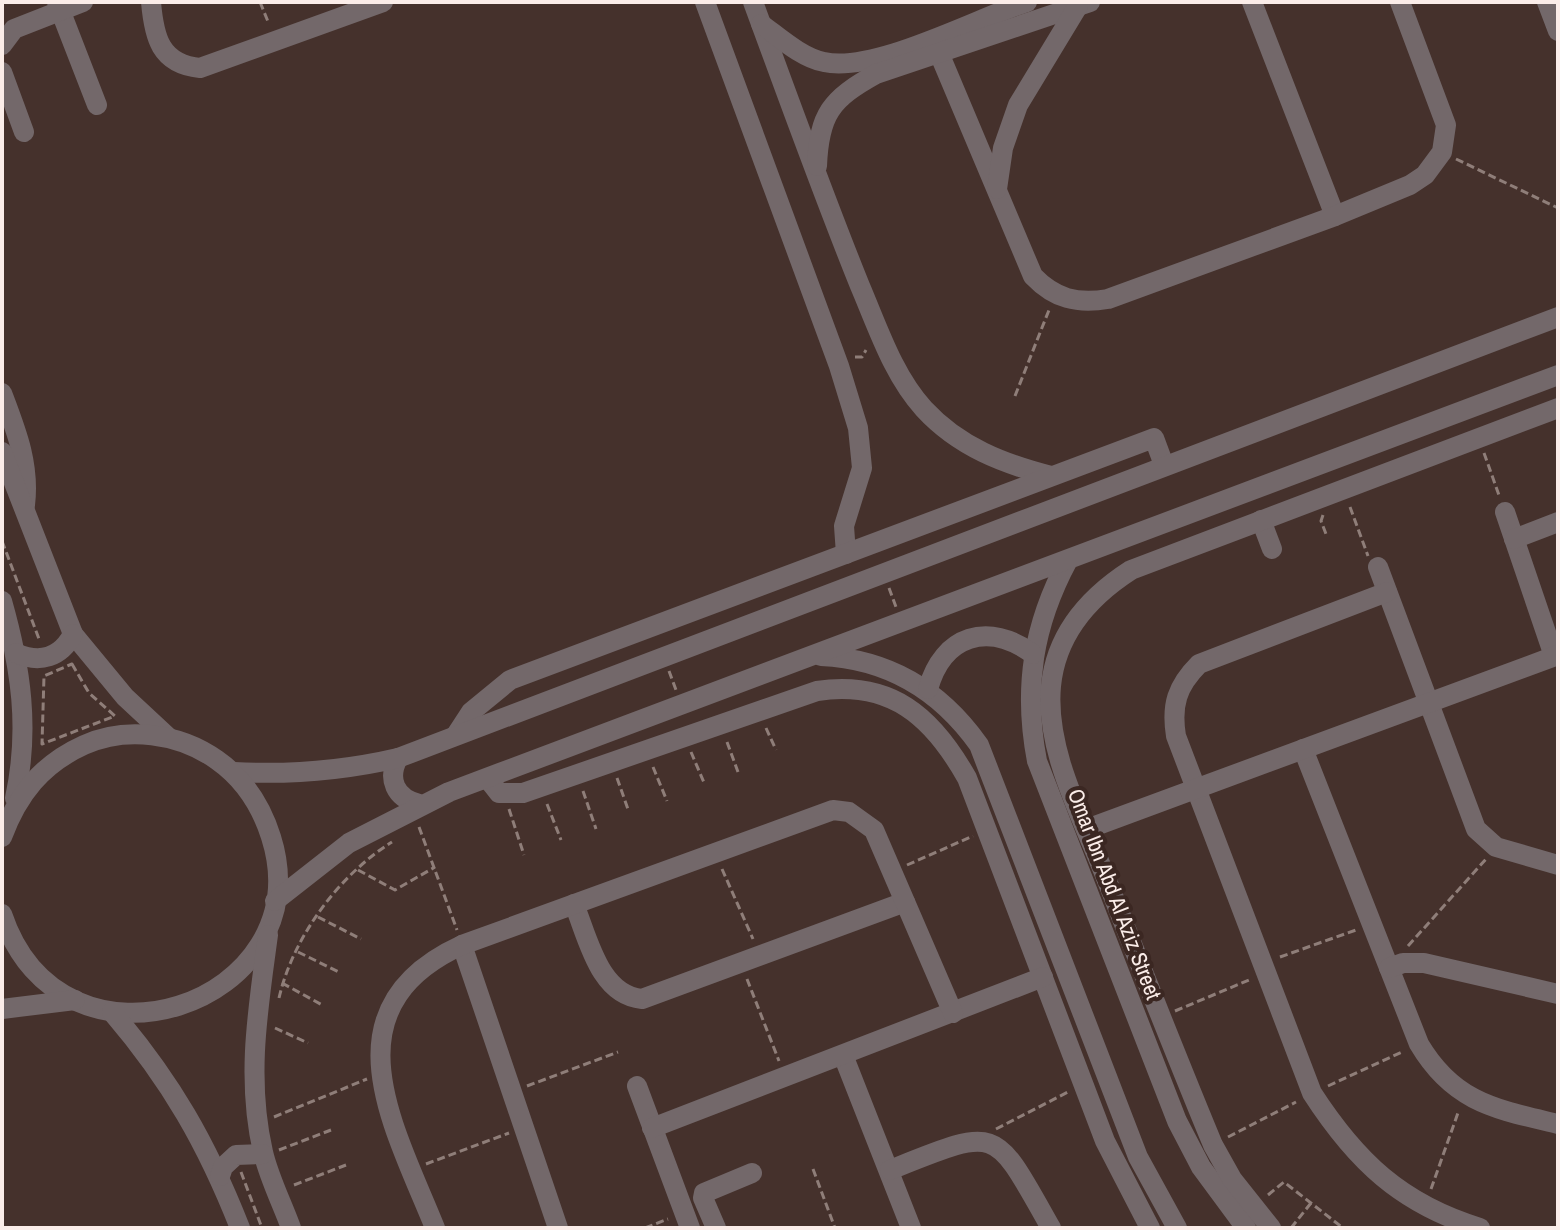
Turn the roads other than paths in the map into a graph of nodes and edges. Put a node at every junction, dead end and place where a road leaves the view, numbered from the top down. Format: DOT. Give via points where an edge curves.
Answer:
graph roads {
  1 [pos="83,2"];
  2 [pos="151,2"];
  3 [pos="383,2"];
  4 [pos="705,2"];
  5 [pos="753,2"];
  6 [pos="1252,2"];
  7 [pos="1400,2"];
  8 [pos="1547,2"];
  9 [pos="1020,3"];
  10 [pos="1084,4"];
  11 [pos="58,6"];
  12 [pos="28,11"];
  13 [pos="761,24"];
  14 [pos="1558,31"];
  15 [pos="2,45"];
  16 [pos="939,53"];
  17 [pos="2,72"];
  18 [pos="97,105"];
  19 [pos="24,132"];
  20 [pos="817,174"];
  21 [pos="996,193"];
  22 [pos="1335,216"];
  23 [pos="1558,317"];
  24 [pos="1558,375"];
  25 [pos="2,393"];
  26 [pos="1558,408"];
  27 [pos="2,452"];
  28 [pos="1164,465"];
  29 [pos="1301,472"];
  30 [pos="1051,476"];
  31 [pos="1311,501"];
  32 [pos="1505,512"];
  33 [pos="24,513"];
  34 [pos="1261,520"];
  35 [pos="1558,522"];
  36 [pos="1514,539"];
  37 [pos="1272,549"];
  38 [pos="846,554"];
  39 [pos="1068,560"];
  40 [pos="1378,567"];
  41 [pos="1387,592"];
  42 [pos="2,601"];
  43 [pos="6,628"];
  44 [pos="73,634"];
  45 [pos="16,653"];
  46 [pos="1033,654"];
  47 [pos="1556,655"];
  48 [pos="813,656"];
  49 [pos="928,689"];
  50 [pos="1428,703"];
  51 [pos="456,735"];
  52 [pos="169,737"];
  53 [pos="1303,749"];
  54 [pos="398,758"];
  55 [pos="234,772"];
  56 [pos="488,779"];
  57 [pos="1197,788"];
  58 [pos="419,804"];
  59 [pos="13,808"];
  60 [pos="1087,829"];
  61 [pos="1014,830"];
  62 [pos="991,834"];
  63 [pos="2,837"];
  64 [pos="1558,865"];
  65 [pos="905,902"];
  66 [pos="574,904"];
  67 [pos="273,909"];
  68 [pos="2,914"];
  69 [pos="462,945"];
  70 [pos="1136,955"];
  71 [pos="1116,963"];
  72 [pos="1389,968"];
  73 [pos="1043,977"];
  74 [pos="1558,994"];
  75 [pos="75,1000"];
  76 [pos="2,1009"];
  77 [pos="112,1012"];
  78 [pos="953,1013"];
  79 [pos="843,1055"];
  80 [pos="637,1086"];
  81 [pos="1558,1124"];
  82 [pos="652,1128"];
  83 [pos="1128,1131"];
  84 [pos="1105,1141"];
  85 [pos="273,1148"];
  86 [pos="890,1170"];
  87 [pos="752,1173"];
  88 [pos="220,1176"];
  89 [pos="1250,1219"];
  90 [pos="687,1220"];
  91 [pos="240,1228"];
  92 [pos="291,1228"];
  93 [pos="435,1228"];
  94 [pos="558,1228"];
  95 [pos="716,1228"];
  96 [pos="911,1228"];
  97 [pos="1051,1228"];
  98 [pos="1150,1228"];
  99 [pos="1177,1228"];
  100 [pos="1271,1228"];
  101 [pos="1480,1228"];
  1 -- 11 [label="street"];
  2 -- 3 [label="street" via="159,47 170,59 200,68"];
  4 -- 38 [label="street" via="858,428 862,468 844,526"];
  5 -- 13 [label="street"];
  6 -- 22 [label="street"];
  7 -- 22 [label="street" via="1443,111 1442,152 1410,185"];
  8 -- 14 [label="street"];
  9 -- 13 [label="street" via="904,48 845,64 810,57"];
  10 -- 16 [label="street"];
  10 -- 21 [label="street" via="1018,105 1003,148"];
  11 -- 12 [label="street"];
  11 -- 18 [label="street"];
  12 -- 15 [label="street"];
  13 -- 20 [label="street"];
  16 -- 20 [label="street" via="876,74 835,101 823,118"];
  16 -- 21 [label="street"];
  17 -- 19 [label="street"];
  20 -- 30 [label="street" via="884,342 924,409 954,436 988,456"];
  21 -- 22 [label="street" via="1028,268 1043,287 1088,302"];
  23 -- 28 [label="street"];
  24 -- 29 [label="street"];
  25 -- 33 [label="street" via="26,469"];
  26 -- 31 [label="street"];
  27 -- 33 [label="street"];
  28 -- 30 [label="street" via="1154,438"];
  28 -- 51 [label="street"];
  29 -- 31 [label="street"];
  29 -- 39 [label="street"];
  30 -- 38 [label="street"];
  31 -- 34 [label="street"];
  32 -- 36 [label="street"];
  33 -- 44 [label="street"];
  34 -- 37 [label="street"];
  34 -- 60 [label="street" via="1131,570 1094,597 1067,634 1057,659 1051,711 1058,749"];
  35 -- 36 [label="street"];
  36 -- 47 [label="street"];
  38 -- 51 [label="street" via="510,680 471,712"];
  39 -- 46 [label="street, Omar Ibn Abd Al Aziz Street" via="1042,616"];
  39 -- 48 [label="street"];
  40 -- 41 [label="street"];
  41 -- 50 [label="street"];
  41 -- 57 [label="street" via="1217,655 1185,678 1173,716"];
  42 -- 43 [label="street"];
  43 -- 45 [label="street"];
  44 -- 45 [label="street" via="49,657"];
  44 -- 52 [label="street" via="125,697"];
  45 -- 59 [label="street" via="25,736"];
  46 -- 49 [label="street" via="1008,639 979,636 944,654"];
  46 -- 71 [label="street, Omar Ibn Abd Al Aziz Street" via="1029,703 1037,761"];
  47 -- 50 [label="street"];
  48 -- 49 [label="street" via="873,663"];
  48 -- 56 [label="street"];
  49 -- 61 [label="street" via="979,745"];
  50 -- 53 [label="street"];
  50 -- 64 [label="street" via="1476,829 1496,847"];
  51 -- 54 [label="street"];
  52 -- 55 [label="street" via="204,750"];
  52 -- 59 [label="street" via="133,734 74,750 34,778"];
  53 -- 57 [label="street"];
  53 -- 72 [label="street"];
  54 -- 55 [label="street" via="330,772"];
  54 -- 58 [label="street" via="392,777 395,787 409,802"];
  55 -- 67 [label="street" via="262,809 276,854"];
  56 -- 58 [label="street"];
  56 -- 62 [label="street" via="505,795 531,790 803,695 858,689 903,704 936,730 967,778"];
  57 -- 60 [label="street"];
  57 -- 101 [label="street" via="1312,1093 1340,1136 1393,1187 1425,1207"];
  58 -- 67 [label="street" via="349,843"];
  59 -- 63 [label="street"];
  60 -- 70 [label="street"];
  61 -- 62 [label="street"];
  61 -- 83 [label="street"];
  62 -- 73 [label="street"];
  65 -- 66 [label="street" via="874,830 863,819 833,810"];
  65 -- 66 [label="street" via="654,997 630,998 610,985"];
  65 -- 78 [label="street"];
  66 -- 69 [label="street"];
  67 -- 77 [label="street" via="257,947 209,994 179,1008"];
  67 -- 85 [label="street" via="252,1048 253,1086"];
  68 -- 75 [label="street" via="19,951 43,980"];
  69 -- 93 [label="street" via="434,958 409,980 391,1009 381,1041 379,1074 387,1107"];
  69 -- 94 [label="street"];
  70 -- 71 [label="street"];
  70 -- 89 [label="street" via="1213,1145"];
  71 -- 89 [label="street, Omar Ibn Abd Al Aziz Street" via="1177,1121 1201,1167"];
  72 -- 74 [label="street" via="1424,963"];
  72 -- 81 [label="street" via="1419,1044 1439,1074 1464,1095 1494,1109"];
  73 -- 78 [label="street"];
  73 -- 84 [label="street"];
  75 -- 76 [label="street"];
  75 -- 77 [label="street"];
  77 -- 88 [label="street" via="174,1089"];
  78 -- 79 [label="street"];
  79 -- 82 [label="street"];
  79 -- 86 [label="street"];
  80 -- 82 [label="street"];
  82 -- 90 [label="street"];
  83 -- 84 [label="street"];
  83 -- 99 [label="street"];
  84 -- 98 [label="street"];
  85 -- 88 [label="street" via="236,1155"];
  85 -- 92 [label="street"];
  86 -- 96 [label="street"];
  86 -- 97 [label="street" via="962,1141 1000,1148 1011,1156"];
  87 -- 95 [label="street" via="704,1193"];
  88 -- 91 [label="street"];
  89 -- 100 [label="street"];
}
